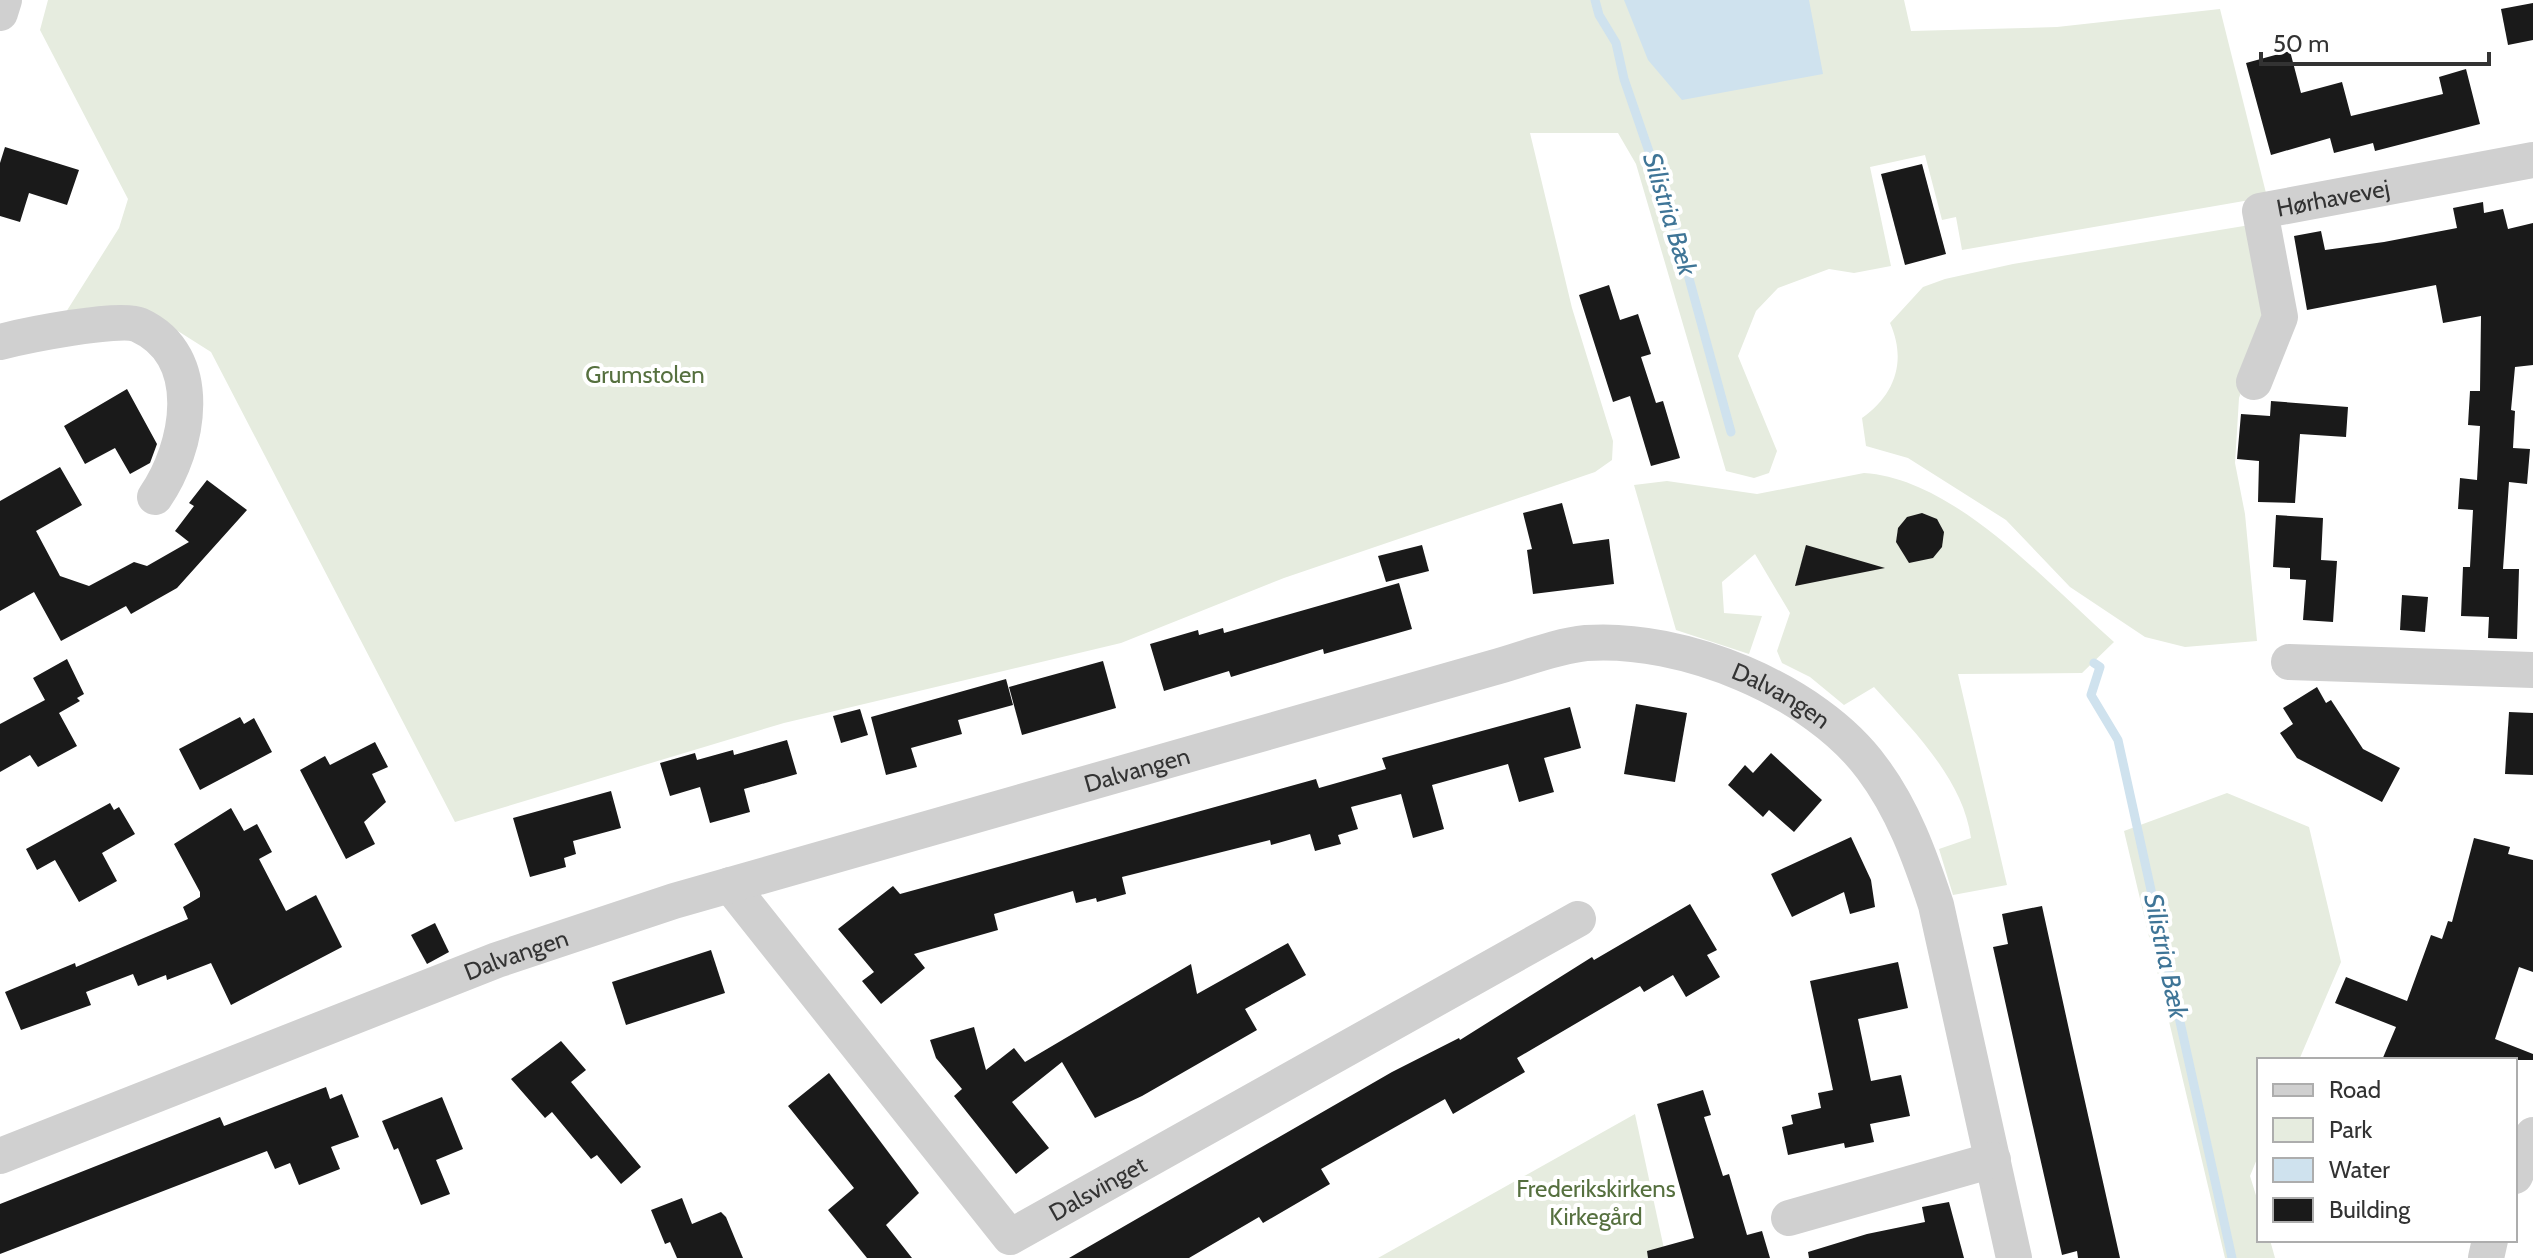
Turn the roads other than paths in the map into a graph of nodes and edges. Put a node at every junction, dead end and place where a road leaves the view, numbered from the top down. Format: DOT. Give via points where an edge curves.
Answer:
graph roads {
  1 [pos="4,0"];
  2 [pos="0,13"];
  3 [pos="2533,160"];
  4 [pos="0,342"];
  5 [pos="2254,382"];
  6 [pos="155,497"];
  7 [pos="2289,662"];
  8 [pos="2533,670"];
  9 [pos="730,885"];
  10 [pos="1578,919"];
  11 [pos="2533,1135"];
  12 [pos="0,1156"];
  13 [pos="1993,1160"];
  14 [pos="2517,1171"];
  15 [pos="1789,1218"];
  16 [pos="2014,1258"];
  1 -- 2 [label="street"];
  3 -- 5 [label="street, Hørhavevej" via="2260,211 2280,317"];
  4 -- 6 [label="street" via="110,323 137,324 163,342 182,371 187,420 170,476"];
  7 -- 8 [label="street"];
  9 -- 10 [label="street, Dalsvinget" via="1010,1237"];
  9 -- 12 [label="street, Dalvangen" via="497,960"];
  9 -- 13 [label="street, Dalvangen" via="1584,643 1652,648 1710,661 1803,704 1871,765 1905,823 1936,905"];
  11 -- 14 [label="street"];
  13 -- 15 [label="street"];
  13 -- 16 [label="street, Dalvangen"];
}
